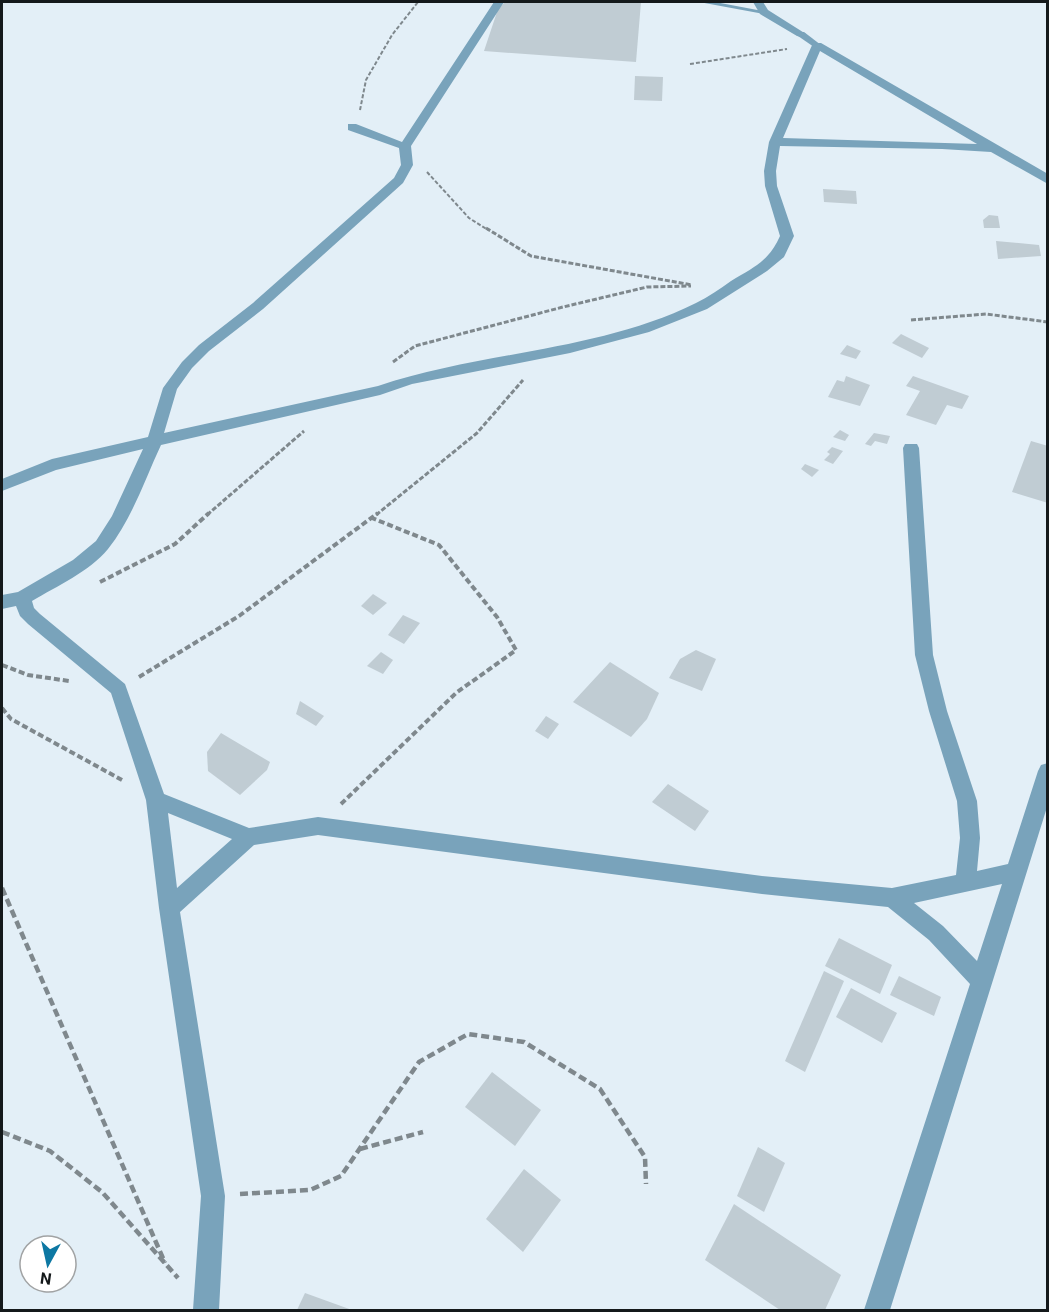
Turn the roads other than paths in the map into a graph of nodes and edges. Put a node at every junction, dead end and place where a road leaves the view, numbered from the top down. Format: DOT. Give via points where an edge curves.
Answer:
graph roads {
  1 [pos="499,2"];
  2 [pos="703,2"];
  3 [pos="761,7"];
  4 [pos="801,34"];
  5 [pos="817,45"];
  6 [pos="352,128"];
  7 [pos="775,142"];
  8 [pos="405,146"];
  9 [pos="994,149"];
  10 [pos="1047,180"];
  11 [pos="154,442"];
  12 [pos="911,448"];
  13 [pos="2,485"];
  14 [pos="22,598"];
  15 [pos="2,603"];
  16 [pos="1047,771"];
  17 [pos="156,800"];
  18 [pos="249,837"];
  19 [pos="1015,872"];
  20 [pos="964,883"];
  21 [pos="892,898"];
  22 [pos="169,908"];
  23 [pos="982,981"];
  24 [pos="206,1311"];
  25 [pos="877,1311"];
  1 -- 8 [label="street"];
  2 -- 3 [label="lane"];
  3 -- 4 [label="street"];
  4 -- 5 [label="lane"];
  5 -- 7 [label="street"];
  5 -- 9 [label="street"];
  6 -- 8 [label="street"];
  7 -- 9 [label="street"];
  7 -- 11 [label="street" via="771,186 786,236 779,254 702,306 644,329 570,348 410,380"];
  8 -- 11 [label="street" via="406,165 399,180 188,365 170,388"];
  9 -- 10 [label="street"];
  11 -- 13 [label="street" via="52,465"];
  11 -- 14 [label="street" via="120,518 102,545 80,565"];
  12 -- 20 [label="street" via="924,655 967,801 970,838"];
  14 -- 15 [label="street"];
  14 -- 17 [label="street" via="34,619 119,688"];
  16 -- 19 [label="street"];
  17 -- 18 [label="street"];
  17 -- 22 [label="street"];
  18 -- 21 [label="street" via="318,826 762,885"];
  18 -- 22 [label="street"];
  19 -- 20 [label="street"];
  19 -- 23 [label="street"];
  20 -- 21 [label="street"];
  21 -- 23 [label="street" via="936,933"];
  22 -- 24 [label="street" via="213,1196"];
  23 -- 25 [label="street"];
}
